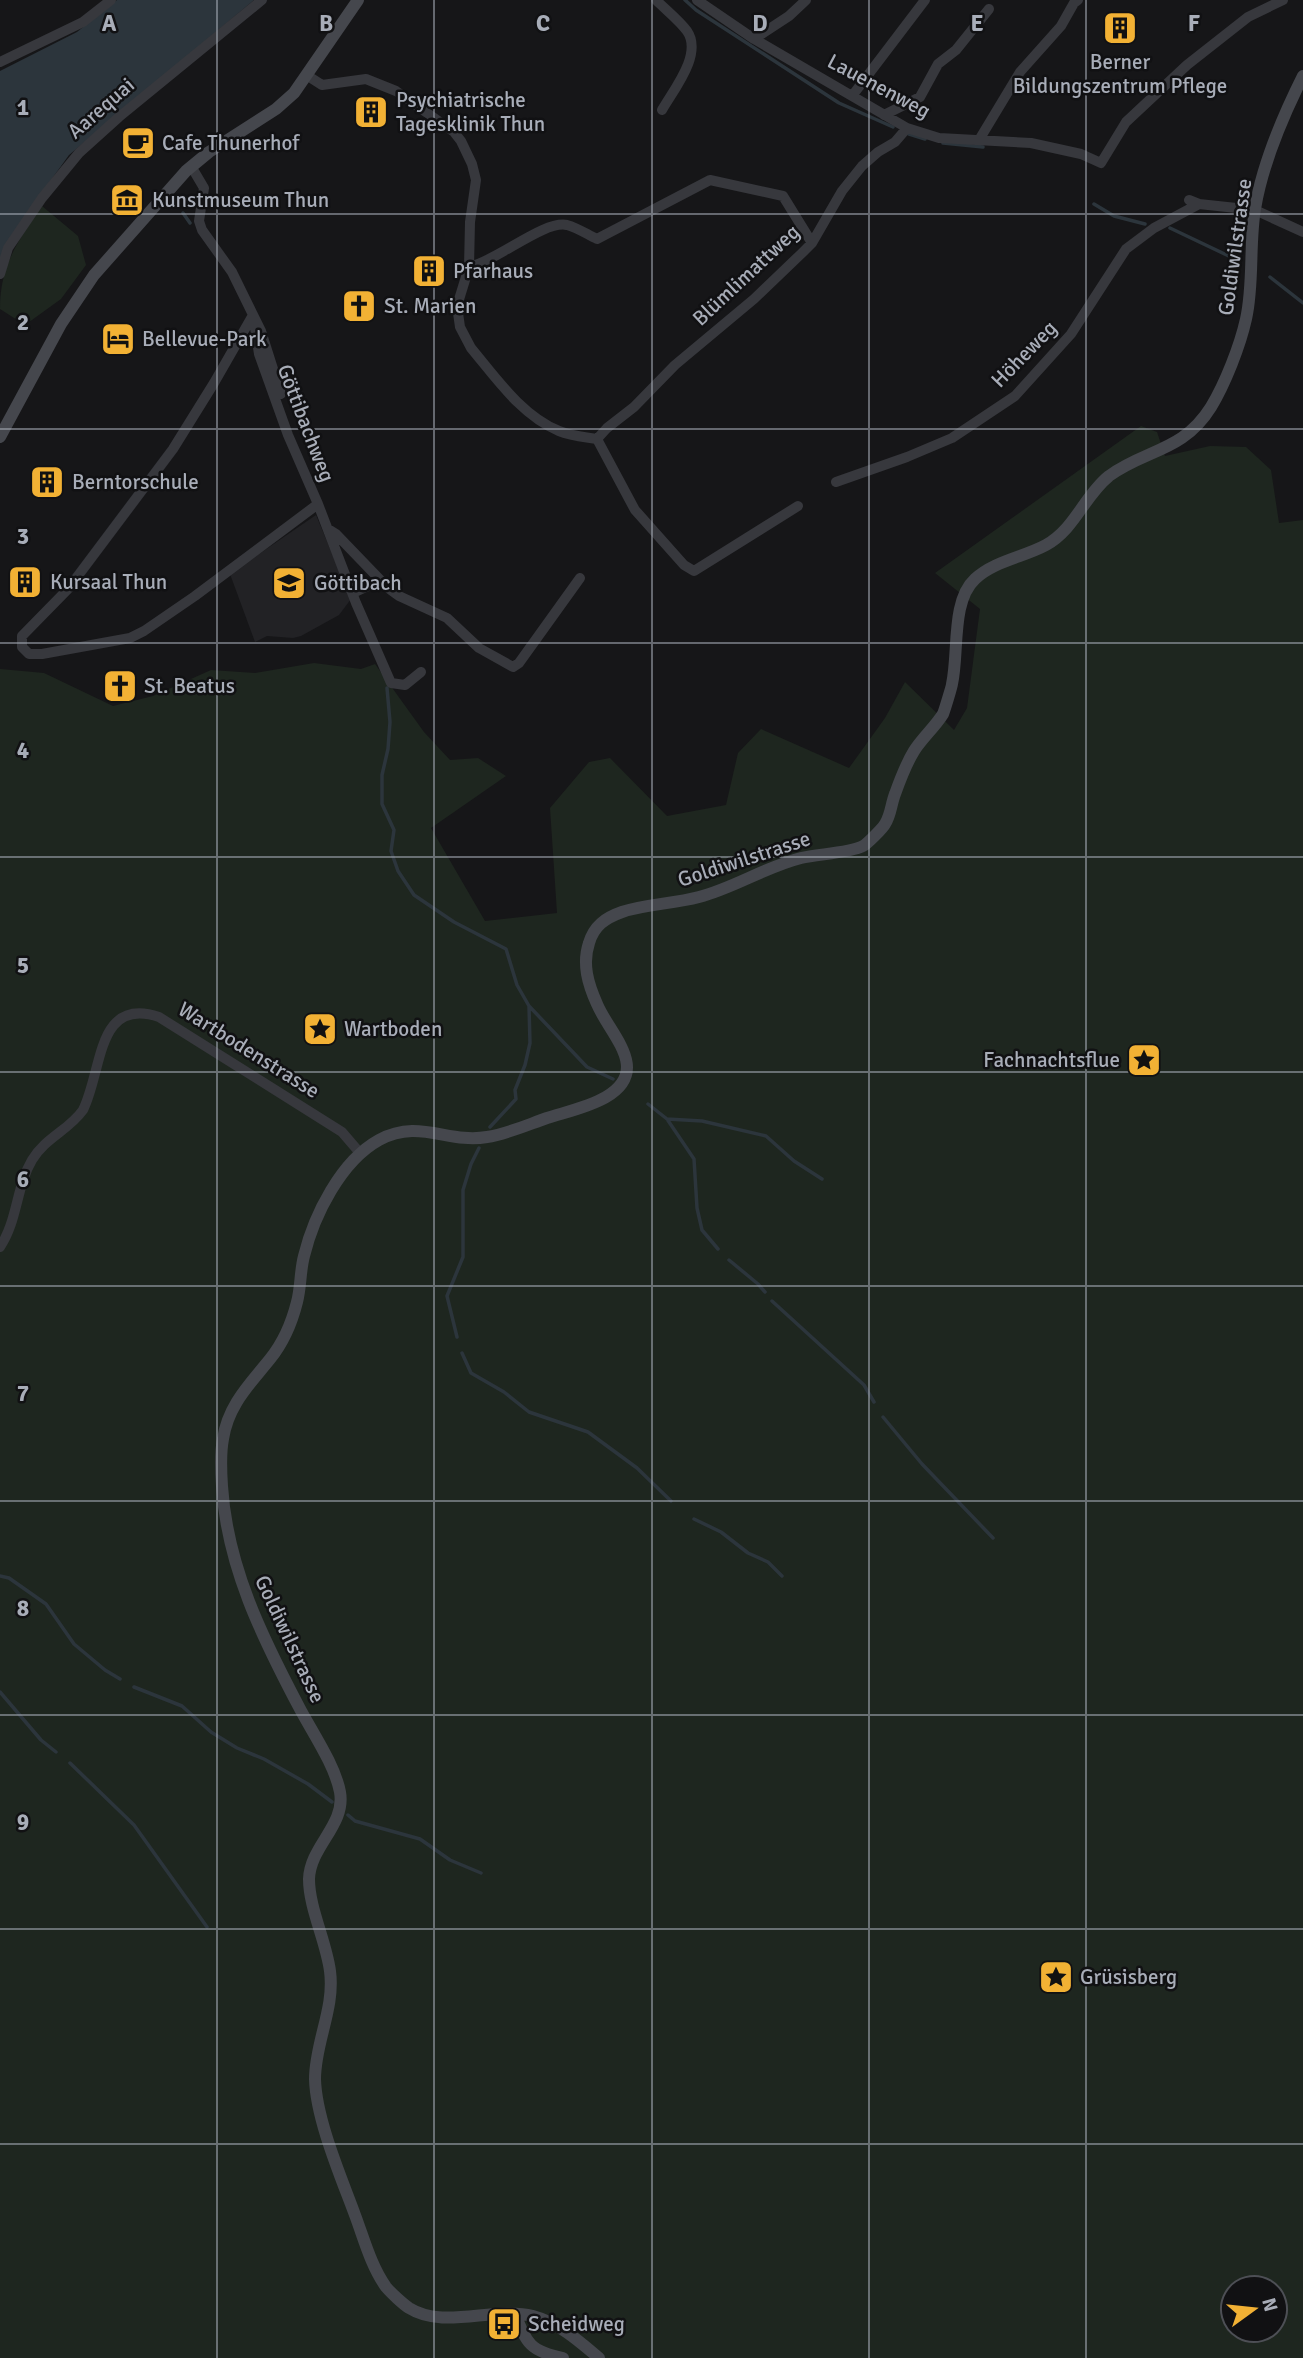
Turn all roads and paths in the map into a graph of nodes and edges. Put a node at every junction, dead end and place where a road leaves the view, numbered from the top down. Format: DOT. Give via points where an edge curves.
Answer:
graph roads {
  1 [pos="111,0"];
  2 [pos="262,0"];
  3 [pos="358,0"];
  4 [pos="656,0"];
  5 [pos="697,0"];
  6 [pos="806,0"];
  7 [pos="925,0"];
  8 [pos="1283,0"];
  9 [pos="1076,1"];
  10 [pos="989,9"];
  11 [pos="754,39"];
  12 [pos="0,62"];
  13 [pos="307,76"];
  14 [pos="1303,76"];
  15 [pos="852,96"];
  16 [pos="662,110"];
  17 [pos="884,115"];
  18 [pos="907,128"];
  19 [pos="979,140"];
  20 [pos="191,166"];
  21 [pos="1255,210"];
  22 [pos="1303,232"];
  23 [pos="812,243"];
  24 [pos="469,267"];
  25 [pos="0,274"];
  26 [pos="253,315"];
  27 [pos="0,437"];
  28 [pos="597,439"];
  29 [pos="836,482"];
  30 [pos="318,504"];
  31 [pos="798,506"];
  32 [pos="328,529"];
  33 [pos="378,579"];
  34 [pos="580,579"];
  35 [pos="353,593"];
  36 [pos="421,672"];
  37 [pos="360,1153"];
  38 [pos="0,1247"];
  39 [pos="515,2314"];
  40 [pos="563,2358"];
  41 [pos="598,2358"];
  1 -- 12 [label="street" via="83,22"];
  2 -- 25 [label="street, Aarequai" via="79,153 8,248"];
  3 -- 13 [label="street"];
  4 -- 16 [label="street" via="688,33 693,47 692,57"];
  5 -- 11 [label="street, Lauenenweg"];
  6 -- 11 [label="street"];
  7 -- 15 [label="street"];
  8 -- 19 [label="street, Lauenenweg" via="1248,17 1187,65 1126,122 1101,163 1031,143"];
  9 -- 19 [label="street" via="1061,26 1020,72"];
  10 -- 17 [label="street" via="956,50 938,64 920,97"];
  11 -- 15 [label="street, Lauenenweg"];
  13 -- 20 [label="street" via="276,109"];
  13 -- 24 [label="street" via="322,85 366,79 396,91 454,132 467,151 476,180"];
  14 -- 21 [label="street, Goldiwilstrasse" via="1265,170"];
  15 -- 17 [label="street, Lauenenweg"];
  17 -- 18 [label="street, Lauenenweg"];
  18 -- 19 [label="street, Lauenenweg" via="939,138"];
  18 -- 23 [label="street, Blümlimattweg" via="862,166"];
  20 -- 26 [label="street, Göttibachweg" via="204,188 202,230 232,272"];
  20 -- 27 [label="street" via="76,299"];
  21 -- 22 [label="street"];
  21 -- 29 [label="street, Höheweg" via="1194,202 1126,249 1071,334 1015,396 952,438"];
  21 -- 37 [label="street, Goldiwilstrasse" via="1247,317 1213,404 1177,444 1116,471 1097,487 1064,533 984,571 967,586 953,681 943,713 915,748 885,825 866,846 804,857 701,897 633,909 597,926 587,947 585,972 598,1009 621,1044 626,1061 627,1076 615,1092 484,1138 416,1128 379,1140"];
  23 -- 24 [label="street" via="783,196 710,180 597,239 566,225 551,226"];
  23 -- 28 [label="street, Blümlimattweg"];
  24 -- 28 [label="street" via="457,306 460,327 471,348 520,405 539,419 563,433"];
  26 -- 30 [label="street, Göttibachweg" via="259,354"];
  26 -- 30 [label="street" via="173,449 68,589 22,636 22,648 29,654 42,654 130,638 195,596"];
  28 -- 31 [label="street" via="635,510 694,571"];
  30 -- 32 [label="street, Göttibachweg"];
  32 -- 33 [label="street, Göttibachweg"];
  32 -- 35 [label="street, Göttibachweg"];
  33 -- 34 [label="street, Göttibachweg" via="399,596 447,618 479,648 513,667"];
  33 -- 35 [label="street"];
  35 -- 36 [label="street, Göttibachweg" via="391,683 404,685"];
  37 -- 38 [label="street, Wartbodenstrasse" via="342,1132 229,1059 159,1017 129,1013 110,1029 77,1120 40,1147 31,1161 12,1225"];
  37 -- 39 [label="street, Goldiwilstrasse" via="320,1209 284,1336 228,1418 222,1443 225,1519 235,1565 265,1643 339,1788 338,1816 314,1855 309,1884 330,1965 331,1994 318,2049 316,2087 318,2105 371,2259 385,2286 404,2305 427,2316"];
  39 -- 40 [label="street" via="531,2344 541,2353"];
  39 -- 41 [label="street, Goldiwilstrasse" via="557,2325"];
}
